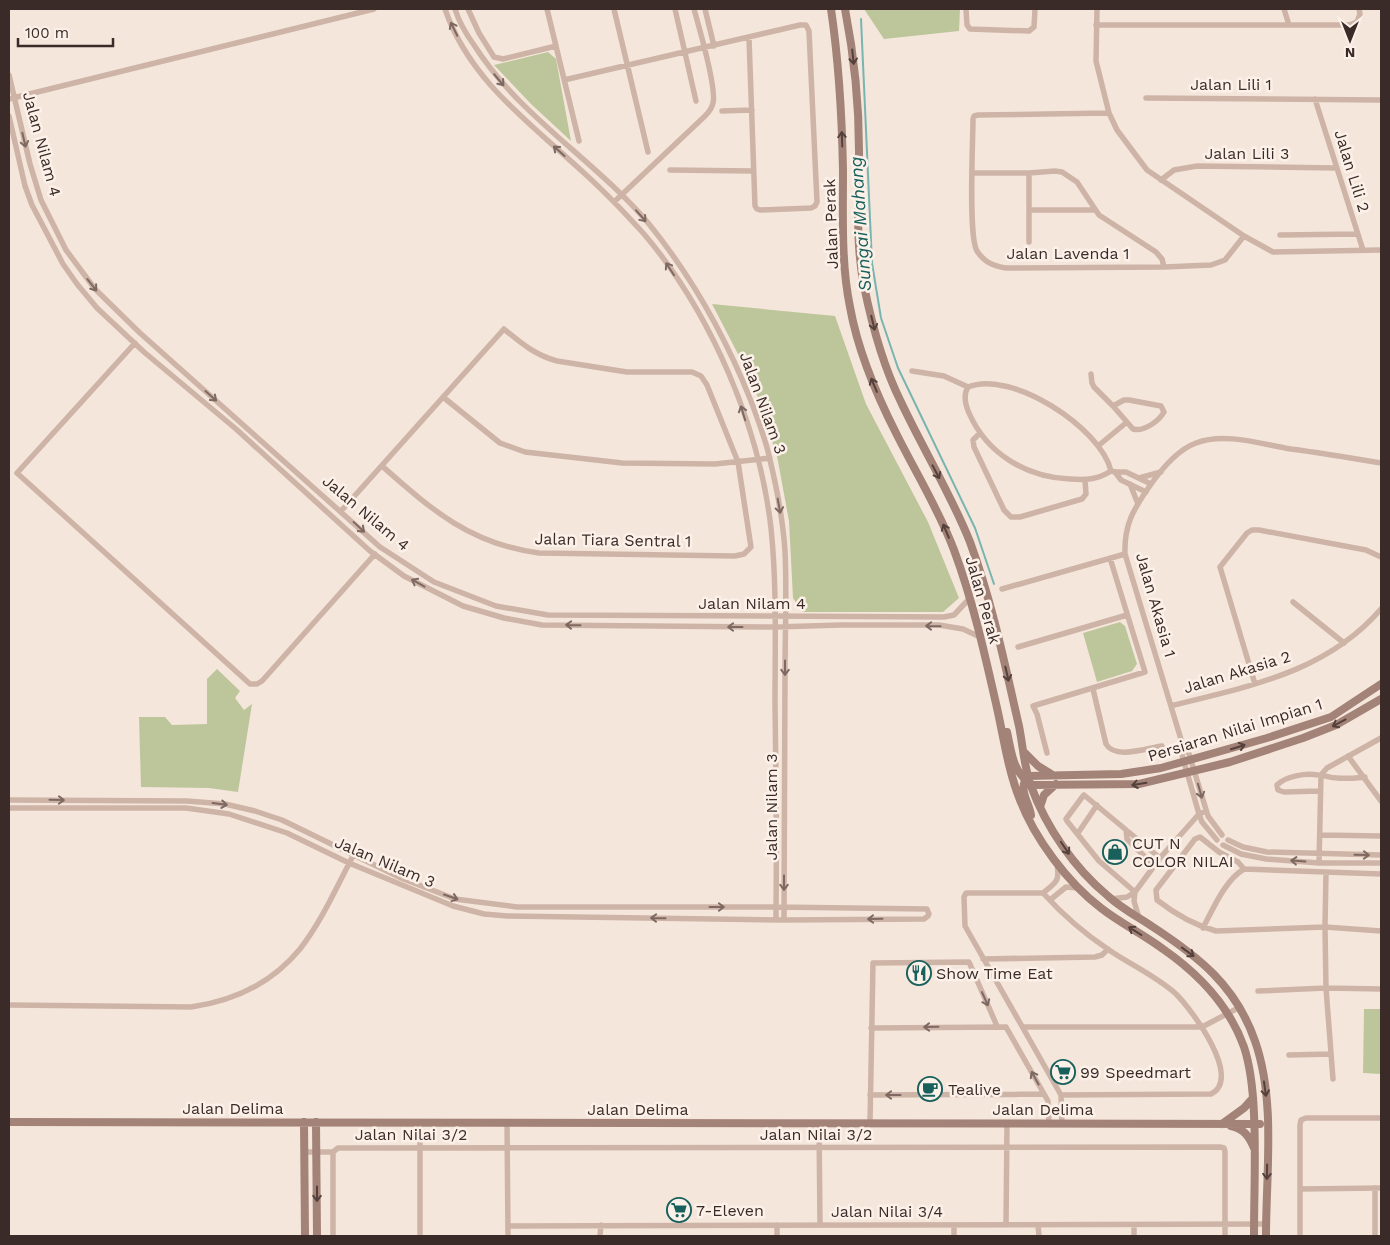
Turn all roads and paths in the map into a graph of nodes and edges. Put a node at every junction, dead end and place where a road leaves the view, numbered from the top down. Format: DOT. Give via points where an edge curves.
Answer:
graph roads {
  1 [pos="374,9"];
  2 [pos="445,9"];
  3 [pos="455,9"];
  4 [pos="468,9"];
  5 [pos="547,9"];
  6 [pos="614,9"];
  7 [pos="674,9"];
  8 [pos="694,9"];
  9 [pos="704,9"];
  10 [pos="831,9"];
  11 [pos="845,9"];
  12 [pos="966,9"];
  13 [pos="1035,9"];
  14 [pos="1097,9"];
  15 [pos="1284,9"];
  16 [pos="1359,9"];
  17 [pos="1096,25"];
  18 [pos="1289,25"];
  19 [pos="748,38"];
  20 [pos="556,46"];
  21 [pos="714,46"];
  22 [pos="703,48"];
  23 [pos="685,53"];
  24 [pos="628,66"];
  25 [pos="9,75"];
  26 [pos="564,80"];
  27 [pos="11,98"];
  28 [pos="1146,98"];
  29 [pos="1316,99"];
  30 [pos="1381,100"];
  31 [pos="696,101"];
  32 [pos="752,110"];
  33 [pos="722,111"];
  34 [pos="1109,114"];
  35 [pos="9,116"];
  36 [pos="578,140"];
  37 [pos="648,152"];
  38 [pos="1337,168"];
  39 [pos="670,170"];
  40 [pos="753,171"];
  41 [pos="972,173"];
  42 [pos="1029,174"];
  43 [pos="1161,180"];
  44 [pos="622,195"];
  45 [pos="614,202"];
  46 [pos="1029,210"];
  47 [pos="1095,210"];
  48 [pos="1357,234"];
  49 [pos="1280,235"];
  50 [pos="1244,236"];
  51 [pos="1029,242"];
  52 [pos="1363,250"];
  53 [pos="1381,250"];
  54 [pos="1164,267"];
  55 [pos="135,343"];
  56 [pos="912,371"];
  57 [pos="1091,374"];
  58 [pos="968,387"];
  59 [pos="443,397"];
  60 [pos="1113,406"];
  61 [pos="1127,422"];
  62 [pos="980,433"];
  63 [pos="1098,446"];
  64 [pos="770,458"];
  65 [pos="758,460"];
  66 [pos="738,462"];
  67 [pos="1381,463"];
  68 [pos="382,466"];
  69 [pos="1113,471"];
  70 [pos="1162,472"];
  71 [pos="1139,478"];
  72 [pos="1085,480"];
  73 [pos="1130,484"];
  74 [pos="1152,484"];
  75 [pos="1146,492"];
  76 [pos="1138,504"];
  77 [pos="341,511"];
  78 [pos="375,554"];
  79 [pos="1125,554"];
  80 [pos="1381,557"];
  81 [pos="1110,558"];
  82 [pos="1002,589"];
  83 [pos="970,599"];
  84 [pos="1293,602"];
  85 [pos="1381,609"];
  86 [pos="1127,615"];
  87 [pos="775,617"];
  88 [pos="785,617"];
  89 [pos="775,627"];
  90 [pos="785,627"];
  91 [pos="980,637"];
  92 [pos="1344,643"];
  93 [pos="1018,647"];
  94 [pos="1255,684"];
  95 [pos="1381,684"];
  96 [pos="1093,688"];
  97 [pos="1381,698"];
  98 [pos="1171,706"];
  99 [pos="998,712"];
  100 [pos="1381,738"];
  101 [pos="1162,746"];
  102 [pos="1024,752"];
  103 [pos="1047,753"];
  104 [pos="1348,756"];
  105 [pos="1187,761"];
  106 [pos="1190,772"];
  107 [pos="1053,775"];
  108 [pos="1320,775"];
  109 [pos="1365,777"];
  110 [pos="1028,780"];
  111 [pos="1056,784"];
  112 [pos="1319,791"];
  113 [pos="9,800"];
  114 [pos="1381,801"];
  115 [pos="1097,805"];
  116 [pos="1040,807"];
  117 [pos="9,808"];
  118 [pos="1206,811"];
  119 [pos="1198,814"];
  120 [pos="1032,823"];
  121 [pos="1126,830"];
  122 [pos="1078,833"];
  123 [pos="1320,834"];
  124 [pos="1222,835"];
  125 [pos="1381,836"];
  126 [pos="1217,840"];
  127 [pos="1228,840"];
  128 [pos="1223,846"];
  129 [pos="1319,855"];
  130 [pos="353,856"];
  131 [pos="1381,856"];
  132 [pos="1160,858"];
  133 [pos="1056,862"];
  134 [pos="1319,862"];
  135 [pos="349,863"];
  136 [pos="1381,863"];
  137 [pos="1154,866"];
  138 [pos="1244,869"];
  139 [pos="1326,873"];
  140 [pos="1381,874"];
  141 [pos="1078,888"];
  142 [pos="1135,892"];
  143 [pos="1043,893"];
  144 [pos="1111,899"];
  145 [pos="1050,900"];
  146 [pos="776,907"];
  147 [pos="784,907"];
  148 [pos="1139,918"];
  149 [pos="776,920"];
  150 [pos="784,920"];
  151 [pos="1325,927"];
  152 [pos="1203,928"];
  153 [pos="1381,931"];
  154 [pos="1108,949"];
  155 [pos="983,958"];
  156 [pos="1326,988"];
  157 [pos="1381,989"];
  158 [pos="1258,992"];
  159 [pos="9,1005"];
  160 [pos="1240,1007"];
  161 [pos="1228,1013"];
  162 [pos="997,1026"];
  163 [pos="1024,1027"];
  164 [pos="1202,1027"];
  165 [pos="872,1028"];
  166 [pos="1331,1054"];
  167 [pos="1289,1055"];
  168 [pos="1333,1079"];
  169 [pos="1044,1094"];
  170 [pos="870,1095"];
  171 [pos="1061,1095"];
  172 [pos="1253,1098"];
  173 [pos="1381,1118"];
  174 [pos="9,1122"];
  175 [pos="304,1122"];
  176 [pos="316,1122"];
  177 [pos="420,1122"];
  178 [pos="508,1122"];
  179 [pos="819,1123"];
  180 [pos="870,1123"];
  181 [pos="1007,1123"];
  182 [pos="1048,1123"];
  183 [pos="1062,1123"];
  184 [pos="1222,1124"];
  185 [pos="1254,1124"];
  186 [pos="1267,1124"];
  187 [pos="820,1147"];
  188 [pos="1007,1147"];
  189 [pos="420,1148"];
  190 [pos="508,1148"];
  191 [pos="304,1152"];
  192 [pos="316,1152"];
  193 [pos="333,1152"];
  194 [pos="1255,1152"];
  195 [pos="1378,1188"];
  196 [pos="1300,1189"];
  197 [pos="1254,1224"];
  198 [pos="1266,1224"];
  199 [pos="600,1225"];
  200 [pos="777,1225"];
  201 [pos="820,1225"];
  202 [pos="954,1225"];
  203 [pos="1006,1225"];
  204 [pos="1038,1225"];
  205 [pos="1134,1225"];
  206 [pos="1225,1225"];
  207 [pos="508,1226"];
  208 [pos="304,1236"];
  209 [pos="317,1236"];
  210 [pos="333,1236"];
  211 [pos="420,1236"];
  212 [pos="508,1236"];
  213 [pos="600,1236"];
  214 [pos="778,1236"];
  215 [pos="954,1236"];
  216 [pos="1038,1236"];
  217 [pos="1134,1236"];
  218 [pos="1225,1236"];
  219 [pos="1254,1236"];
  220 [pos="1266,1236"];
  221 [pos="1300,1236"];
  222 [pos="1375,1236"];
  1 -- 27 [label="street"];
  45 -- 2 [label="street, Jalan Nilam 3, one-way" via="494,90 459,41"];
  3 -- 44 [label="street, Jalan Nilam 3, one-way" via="484,61 502,83"];
  4 -- 20 [label="street" via="478,33 494,57 503,59"];
  5 -- 20 [label="street"];
  6 -- 24 [label="street"];
  7 -- 23 [label="street"];
  8 -- 22 [label="street"];
  9 -- 21 [label="street"];
  83 -- 10 [label="main road, Jalan Perak, one-way" via="938,512 870,377 854,325 844,260 841,92"];
  11 -- 102 [label="main road, Jalan Perak, one-way" via="856,87 860,259 864,287 887,371 970,543 1000,645"];
  12 -- 13 [label="street" via="970,30 1032,30"];
  14 -- 17 [label="street"];
  15 -- 18 [label="street"];
  16 -- 18 [label="street" via="1357,22 1349,25"];
  17 -- 18 [label="street"];
  17 -- 34 [label="street" via="1097,70"];
  19 -- 21 [label="street"];
  19 -- 32 [label="street"];
  19 -- 40 [label="street" via="806,25 809,31 818,202 811,208 757,208"];
  20 -- 26 [label="street"];
  21 -- 22 [label="street"];
  22 -- 23 [label="street"];
  22 -- 44 [label="street" via="713,89 710,110"];
  23 -- 24 [label="street"];
  23 -- 31 [label="street"];
  24 -- 26 [label="street"];
  24 -- 37 [label="street"];
  25 -- 27 [label="street, Jalan Nilam 4"];
  26 -- 36 [label="street"];
  27 -- 77 [label="street, Jalan Nilam 4, one-way" via="41,200 66,250 95,289 140,333"];
  28 -- 29 [label="street, Jalan Lili 1"];
  29 -- 30 [label="street, Jalan Lili 1"];
  29 -- 38 [label="street, Jalan Lili 2"];
  32 -- 33 [label="street"];
  32 -- 40 [label="street"];
  34 -- 41 [label="street, Jalan Lavenda 1" via="976,115 973,119"];
  34 -- 43 [label="street" via="1142,165"];
  35 -- 55 [label="street, Jalan Nilam 4" via="25,186 47,236 77,284 97,308"];
  38 -- 43 [label="street, Jalan Lili 3" via="1196,166 1174,170"];
  38 -- 48 [label="street, Jalan Lili 2"];
  39 -- 40 [label="street"];
  41 -- 42 [label="street"];
  41 -- 54 [label="street, Jalan Lavenda 1" via="973,242 980,256 990,264 1006,268"];
  42 -- 46 [label="street"];
  42 -- 47 [label="street" via="1062,172 1077,182"];
  43 -- 50 [label="street"];
  44 -- 45 [label="street"];
  44 -- 64 [label="street, Jalan Nilam 3, one-way" via="680,266 727,346"];
  65 -- 45 [label="street, Jalan Nilam 3, one-way" via="724,363 696,309 656,250"];
  46 -- 47 [label="street"];
  46 -- 51 [label="street"];
  47 -- 54 [label="street" via="1156,252"];
  48 -- 49 [label="street"];
  48 -- 52 [label="street, Jalan Lili 2"];
  50 -- 52 [label="street" via="1275,252"];
  50 -- 54 [label="street, Jalan Lavenda 1" via="1229,256 1219,263"];
  52 -- 53 [label="street"];
  55 -- 78 [label="street, Jalan Nilam 4"];
  55 -- 78 [label="street" via="17,473 250,684 262,681"];
  56 -- 58 [label="street" via="944,376"];
  57 -- 60 [label="street" via="1094,387"];
  58 -- 62 [label="street" via="965,401"];
  58 -- 63 [label="street" via="978,384 1001,386 1041,399 1060,410"];
  59 -- 66 [label="street" via="500,443 524,452 622,463"];
  59 -- 66 [label="street, Jalan Tiara Sentral 1" via="504,329 527,348 557,361 627,372 692,372 701,376"];
  59 -- 68 [label="street"];
  60 -- 61 [label="street"];
  60 -- 61 [label="street" via="1126,400 1159,406 1164,410 1162,416 1141,430 1133,429"];
  61 -- 63 [label="street"];
  62 -- 72 [label="street" via="994,450 1030,471 1049,477"];
  62 -- 72 [label="street" via="973,440 974,447 1004,510 1011,517 1082,499 1086,494"];
  63 -- 69 [label="street"];
  64 -- 65 [label="street"];
  64 -- 88 [label="street, Jalan Nilam 3, one-way" via="785,548"];
  65 -- 66 [label="street"];
  65 -- 87 [label="street, Jalan Nilam 3" via="770,527"];
  66 -- 68 [label="street, Jalan Tiara Sentral 1" via="752,543 747,553 735,556 539,553 508,548 456,526"];
  67 -- 70 [label="street, Jalan Akasia 1" via="1238,440 1212,440 1186,448"];
  68 -- 77 [label="street"];
  69 -- 71 [label="street"];
  69 -- 72 [label="street"];
  69 -- 73 [label="street"];
  70 -- 71 [label="street"];
  70 -- 74 [label="street, Jalan Akasia 1"];
  71 -- 74 [label="street"];
  73 -- 75 [label="street"];
  73 -- 76 [label="street"];
  74 -- 75 [label="street, Jalan Akasia 1"];
  75 -- 76 [label="street, Jalan Akasia 1"];
  76 -- 79 [label="street, Jalan Akasia 1" via="1128,522"];
  77 -- 87 [label="street, Jalan Nilam 4, one-way" via="380,547 434,582 496,606 548,615"];
  89 -- 78 [label="street, Jalan Nilam 4, one-way" via="542,624 504,618 463,606 431,591"];
  79 -- 81 [label="street"];
  79 -- 98 [label="street, Jalan Akasia 1"];
  80 -- 94 [label="street" via="1366,550 1259,530 1245,535 1220,567"];
  81 -- 82 [label="street"];
  81 -- 86 [label="street"];
  83 -- 88 [label="street, Jalan Nilam 4" via="954,615 944,617"];
  83 -- 91 [label="main road, Jalan Perak"];
  84 -- 92 [label="street"];
  85 -- 92 [label="street, Jalan Akasia 2"];
  86 -- 93 [label="street"];
  86 -- 96 [label="street" via="1145,672"];
  87 -- 88 [label="street, Jalan Nilam 4"];
  87 -- 89 [label="street, Jalan Nilam 3"];
  88 -- 90 [label="street, Jalan Nilam 3"];
  89 -- 90 [label="street, Jalan Nilam 4"];
  89 -- 146 [label="street, Jalan Nilam 3"];
  91 -- 90 [label="street, Jalan Nilam 4, one-way" via="962,629 939,625"];
  90 -- 147 [label="street, Jalan Nilam 3, one-way"];
  91 -- 99 [label="main road, Jalan Perak"];
  92 -- 94 [label="street, Jalan Akasia 2" via="1311,663"];
  94 -- 98 [label="street, Jalan Akasia 2"];
  105 -- 95 [label="main road, Persiaran Nilai Impian 1, one-way" via="1331,717"];
  96 -- 101 [label="street" via="1109,749 1120,753"];
  96 -- 103 [label="street" via="1033,706"];
  97 -- 106 [label="main road, Persiaran Nilai Impian 1, one-way" via="1336,725 1303,738"];
  98 -- 105 [label="street, Jalan Akasia 1" via="1183,746 1189,754"];
  99 -- 110 [label="main road" via="1015,765 1020,776"];
  99 -- 120 [label="main road, Jalan Perak" via="1011,774"];
  100 -- 104 [label="street"];
  102 -- 107 [label="main road"];
  102 -- 110 [label="main road, Jalan Perak"];
  104 -- 108 [label="street"];
  104 -- 109 [label="street"];
  105 -- 106 [label="street, Jalan Akasia 1"];
  105 -- 107 [label="main road, Persiaran Nilai Impian 1" via="1138,773"];
  106 -- 111 [label="main road, Persiaran Nilai Impian 1, one-way" via="1132,785"];
  106 -- 118 [label="street, one-way"];
  106 -- 119 [label="street"];
  107 -- 110 [label="main road, Persiaran Nilai Impian 1"];
  108 -- 109 [label="street"];
  108 -- 112 [label="street"];
  108 -- 112 [label="street" via="1298,776 1281,782 1277,788 1284,792"];
  109 -- 114 [label="street"];
  110 -- 111 [label="main road, Persiaran Nilai Impian 1"];
  110 -- 116 [label="main road, Jalan Perak"];
  110 -- 120 [label="main road" via="1022,789 1030,807"];
  111 -- 116 [label="main road" via="1044,795"];
  112 -- 123 [label="street"];
  113 -- 130 [label="street, Jalan Nilam 3, one-way" via="225,804 282,820"];
  115 -- 121 [label="street"];
  115 -- 122 [label="street"];
  115 -- 122 [label="street" via="1084,795 1066,818"];
  116 -- 144 [label="main road, Jalan Perak, one-way" via="1082,872"];
  117 -- 135 [label="street, Jalan Nilam 3" via="186,808 229,814 288,833"];
  118 -- 119 [label="street"];
  118 -- 124 [label="street"];
  119 -- 126 [label="street"];
  119 -- 132 [label="street"];
  120 -- 133 [label="main road, Jalan Perak"];
  121 -- 132 [label="street"];
  121 -- 137 [label="street" via="1127,839"];
  122 -- 142 [label="street" via="1099,861"];
  123 -- 125 [label="street"];
  123 -- 129 [label="street"];
  127 -- 129 [label="street" via="1266,852"];
  134 -- 128 [label="street, one-way" via="1254,858"];
  129 -- 131 [label="street, one-way"];
  129 -- 134 [label="street"];
  130 -- 135 [label="street"];
  130 -- 146 [label="street, Jalan Nilam 3, one-way" via="455,899 494,905"];
  132 -- 137 [label="street"];
  133 -- 141 [label="main road, Jalan Perak"];
  133 -- 143 [label="street" via="1058,878"];
  134 -- 136 [label="street"];
  149 -- 135 [label="street, Jalan Nilam 3, one-way" via="484,914 453,906"];
  135 -- 159 [label="street" via="300,949 258,985 236,996 214,1004 191,1007"];
  137 -- 142 [label="street"];
  138 -- 139 [label="street"];
  138 -- 152 [label="street" via="1233,877"];
  138 -- 152 [label="street" via="1200,836 1156,890 1157,900 1173,913"];
  139 -- 140 [label="street"];
  139 -- 151 [label="street"];
  141 -- 145 [label="street" via="1066,887"];
  161 -- 141 [label="main road, Jalan Perak, one-way" via="1214,993 1188,967 1102,910"];
  142 -- 144 [label="street" via="1127,897"];
  142 -- 148 [label="street"];
  143 -- 145 [label="street"];
  143 -- 155 [label="street" via="964,895 965,926"];
  144 -- 148 [label="main road, Jalan Perak"];
  145 -- 154 [label="street"];
  146 -- 147 [label="street"];
  146 -- 149 [label="street"];
  147 -- 150 [label="street, Jalan Nilam 3"];
  147 -- 150 [label="street, one-way" via="927,909 929,914 924,919"];
  148 -- 160 [label="main road, Jalan Perak, one-way" via="1202,962 1224,984"];
  149 -- 150 [label="street, Jalan Nilam 3"];
  151 -- 152 [label="street" via="1216,931"];
  151 -- 153 [label="street"];
  151 -- 156 [label="street"];
  154 -- 155 [label="street" via="1095,957"];
  154 -- 164 [label="street" via="1163,984"];
  155 -- 163 [label="street"];
  156 -- 157 [label="street"];
  156 -- 158 [label="street"];
  156 -- 166 [label="street"];
  160 -- 161 [label="street"];
  160 -- 186 [label="main road, Jalan Perak, one-way" via="1256,1044 1263,1073"];
  161 -- 164 [label="street"];
  161 -- 172 [label="main road, Jalan Perak" via="1245,1049"];
  162 -- 165 [label="street, one-way"];
  165 -- 162 [label="street, one-way" via="873,963 969,962"];
  169 -- 162 [label="street, one-way" via="1008,1029"];
  163 -- 164 [label="street"];
  163 -- 171 [label="street"];
  164 -- 171 [label="street" via="1219,1061 1222,1081 1217,1091 1211,1094"];
  165 -- 170 [label="street"];
  166 -- 167 [label="street"];
  166 -- 168 [label="street"];
  169 -- 170 [label="street, one-way"];
  169 -- 182 [label="street" via="1049,1104"];
  170 -- 180 [label="street"];
  171 -- 183 [label="street"];
  172 -- 184 [label="main road"];
  172 -- 185 [label="main road, Jalan Perak"];
  173 -- 196 [label="street" via="1306,1118 1300,1122"];
  174 -- 175 [label="main road, Jalan Delima"];
  175 -- 176 [label="main road, Jalan Delima"];
  175 -- 191 [label="main road"];
  176 -- 177 [label="main road, Jalan Delima"];
  176 -- 192 [label="main road"];
  177 -- 178 [label="main road, Jalan Delima"];
  177 -- 189 [label="street"];
  178 -- 179 [label="main road, Jalan Delima"];
  178 -- 190 [label="street"];
  179 -- 180 [label="main road, Jalan Delima"];
  179 -- 187 [label="street"];
  180 -- 181 [label="main road, Jalan Delima"];
  181 -- 182 [label="main road, Jalan Delima"];
  181 -- 188 [label="street"];
  182 -- 183 [label="main road, Jalan Delima"];
  183 -- 184 [label="main road, Jalan Delima"];
  184 -- 185 [label="main road, Jalan Delima"];
  184 -- 194 [label="main road" via="1245,1132"];
  185 -- 186 [label="main road, Jalan Delima"];
  185 -- 194 [label="main road, Jalan Perak"];
  186 -- 198 [label="main road, Jalan Perak, one-way"];
  187 -- 188 [label="street, Jalan Nilai 3/2"];
  187 -- 190 [label="street, Jalan Nilai 3/2"];
  187 -- 201 [label="street"];
  188 -- 203 [label="street"];
  188 -- 206 [label="street, Jalan Nilai 3/2" via="1222,1147 1225,1152"];
  189 -- 190 [label="street, Jalan Nilai 3/2"];
  189 -- 193 [label="street, Jalan Nilai 3/2" via="338,1148"];
  189 -- 211 [label="street"];
  190 -- 207 [label="street"];
  191 -- 192 [label="street, Jalan Nilai 3/2"];
  191 -- 208 [label="main road"];
  192 -- 193 [label="street, Jalan Nilai 3/2"];
  192 -- 209 [label="main road, one-way"];
  193 -- 210 [label="street"];
  194 -- 197 [label="main road, Jalan Perak"];
  195 -- 196 [label="street"];
  195 -- 222 [label="street"];
  196 -- 221 [label="street"];
  197 -- 198 [label="street, Jalan Nilai 3/4"];
  197 -- 206 [label="street, Jalan Nilai 3/4"];
  197 -- 219 [label="main road, Jalan Perak"];
  198 -- 220 [label="main road, Jalan Perak"];
  199 -- 200 [label="street, Jalan Nilai 3/4"];
  199 -- 207 [label="street, Jalan Nilai 3/4"];
  199 -- 213 [label="street"];
  200 -- 201 [label="street, Jalan Nilai 3/4"];
  200 -- 214 [label="street"];
  201 -- 202 [label="street, Jalan Nilai 3/4"];
  202 -- 203 [label="street, Jalan Nilai 3/4"];
  202 -- 215 [label="street"];
  203 -- 204 [label="street, Jalan Nilai 3/4"];
  204 -- 205 [label="street, Jalan Nilai 3/4"];
  204 -- 216 [label="street"];
  205 -- 206 [label="street, Jalan Nilai 3/4"];
  205 -- 217 [label="street"];
  206 -- 218 [label="street"];
  207 -- 212 [label="street"];
}
